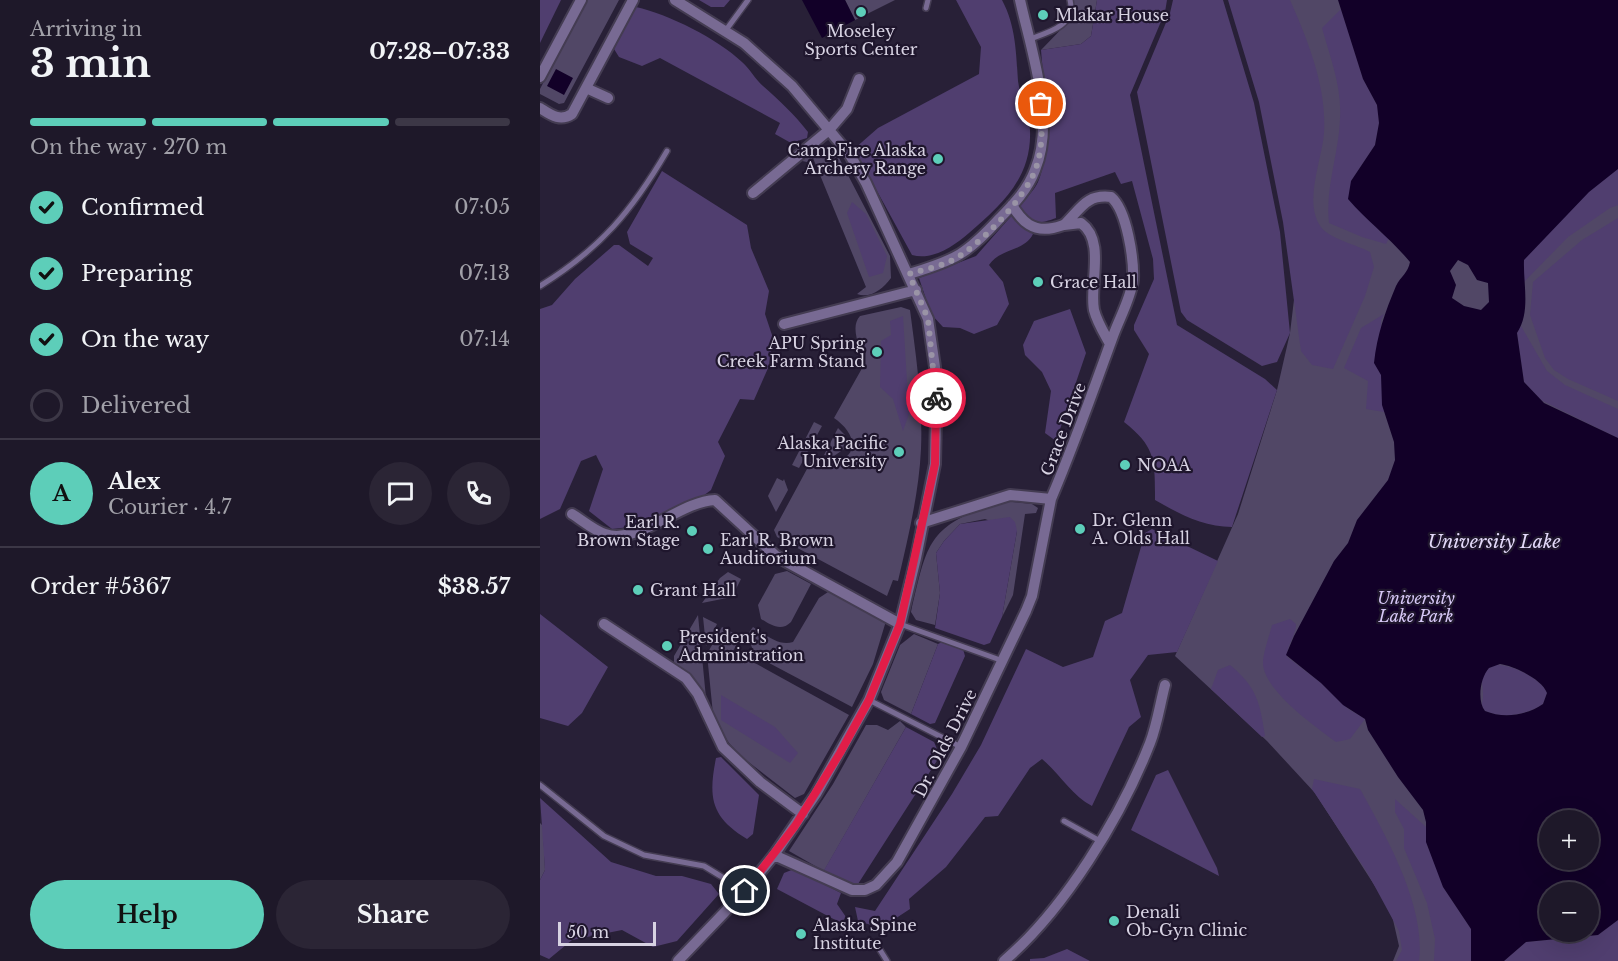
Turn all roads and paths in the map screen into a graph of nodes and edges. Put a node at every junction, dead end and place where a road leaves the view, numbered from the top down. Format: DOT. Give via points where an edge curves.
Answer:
graph roads {
  1 [pos="582,0"];
  2 [pos="633,0"];
  3 [pos="675,0"];
  4 [pos="748,0"];
  5 [pos="928,0"];
  6 [pos="1020,0"];
  7 [pos="1070,0"];
  8 [pos="926,8"];
  9 [pos="726,30"];
  10 [pos="1029,39"];
  11 [pos="540,77"];
  12 [pos="859,79"];
  13 [pos="586,88"];
  14 [pos="608,98"];
  15 [pos="540,108"];
  16 [pos="829,130"];
  17 [pos="667,151"];
  18 [pos="753,193"];
  19 [pos="1012,205"];
  20 [pos="1064,225"];
  21 [pos="909,274"];
  22 [pos="540,286"];
  23 [pos="916,290"];
  24 [pos="784,324"];
  25 [pos="1110,344"];
  26 [pos="1051,499"];
  27 [pos="572,514"];
  28 [pos="921,523"];
  29 [pos="604,624"];
  30 [pos="900,624"];
  31 [pos="1004,661"];
  32 [pos="1165,685"];
  33 [pos="869,700"];
  34 [pos="961,747"];
  35 [pos="540,785"];
  36 [pos="803,813"];
  37 [pos="1064,821"];
  38 [pos="1100,841"];
  39 [pos="774,855"];
  40 [pos="745,891"];
  41 [pos="877,945"];
  42 [pos="678,961"];
  43 [pos="887,961"];
  44 [pos="1004,961"];
  1 -- 11 [label="street"];
  2 -- 13 [label="street"];
  3 -- 9 [label="street"];
  4 -- 9 [label="lane"];
  5 -- 8 [label="lane"];
  6 -- 10 [label="street"];
  7 -- 10 [label="lane" via="1069,18 1055,31"];
  9 -- 16 [label="street" via="782,76"];
  10 -- 19 [label="street" via="1038,72 1042,138 1036,170"];
  12 -- 16 [label="street" via="847,109"];
  13 -- 14 [label="street"];
  13 -- 15 [label="street" via="572,114 565,118"];
  16 -- 18 [label="street"];
  16 -- 21 [label="street" via="866,183"];
  17 -- 22 [label="lane" via="614,229"];
  19 -- 20 [label="street" via="1024,222 1038,230"];
  19 -- 21 [label="street" via="967,250 949,262"];
  20 -- 25 [label="street" via="1081,224 1092,240 1094,309"];
  20 -- 25 [label="street, Grace Drive" via="1091,198 1112,197 1119,205 1131,252 1133,281"];
  21 -- 23 [label="street"];
  23 -- 24 [label="street"];
  23 -- 28 [label="street" via="928,319 935,367 935,464"];
  25 -- 26 [label="street, Grace Drive" via="1081,430"];
  26 -- 28 [label="street, Grace Drive" via="1010,495"];
  26 -- 31 [label="street, Dr. Olds Drive" via="1032,596"];
  27 -- 30 [label="street" via="605,534 620,536 698,503 715,500 776,556"];
  28 -- 30 [label="street"];
  29 -- 36 [label="street" via="686,678 698,694 723,747 760,782"];
  30 -- 31 [label="lane"];
  30 -- 33 [label="street"];
  31 -- 34 [label="street, Dr. Olds Drive"];
  32 -- 38 [label="street" via="1150,743"];
  33 -- 34 [label="lane"];
  33 -- 36 [label="street"];
  34 -- 39 [label="street, Dr. Olds Drive" via="897,862 876,885 852,890"];
  35 -- 40 [label="lane" via="604,836 644,855 704,866"];
  36 -- 39 [label="street"];
  37 -- 38 [label="lane"];
  38 -- 44 [label="street" via="1041,923"];
  39 -- 40 [label="street"];
  40 -- 42 [label="street"];
  41 -- 43 [label="lane"];
}
